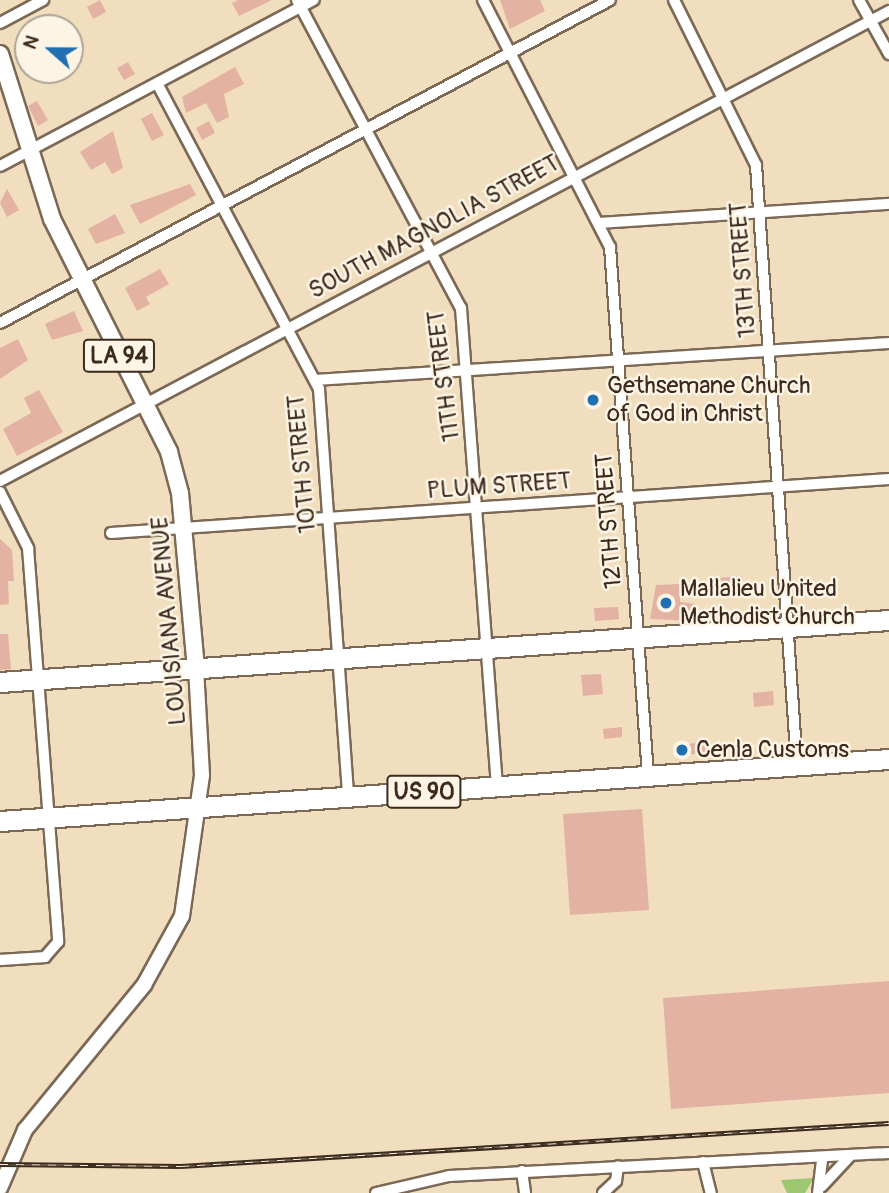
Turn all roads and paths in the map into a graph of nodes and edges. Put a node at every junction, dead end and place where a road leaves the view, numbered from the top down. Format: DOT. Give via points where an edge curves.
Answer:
graph roads {
  1 [pos="43,0"];
  2 [pos="314,0"];
  3 [pos="483,0"];
  4 [pos="610,0"];
  5 [pos="674,0"];
  6 [pos="859,0"];
  7 [pos="299,4"];
  8 [pos="889,11"];
  9 [pos="870,21"];
  10 [pos="0,23"];
  11 [pos="0,54"];
  12 [pos="510,54"];
  13 [pos="889,54"];
  14 [pos="157,83"];
  15 [pos="725,97"];
  16 [pos="365,129"];
  17 [pos="28,151"];
  18 [pos="0,166"];
  19 [pos="575,176"];
  20 [pos="889,204"];
  21 [pos="223,205"];
  22 [pos="761,212"];
  23 [pos="600,223"];
  24 [pos="432,253"];
  25 [pos="80,281"];
  26 [pos="0,323"];
  27 [pos="289,328"];
  28 [pos="889,342"];
  29 [pos="770,349"];
  30 [pos="618,359"];
  31 [pos="468,369"];
  32 [pos="315,380"];
  33 [pos="145,405"];
  34 [pos="889,480"];
  35 [pos="0,481"];
  36 [pos="779,487"];
  37 [pos="0,492"];
  38 [pos="628,498"];
  39 [pos="478,508"];
  40 [pos="328,518"];
  41 [pos="184,529"];
  42 [pos="111,533"];
  43 [pos="889,620"];
  44 [pos="789,627"];
  45 [pos="638,637"];
  46 [pos="488,648"];
  47 [pos="339,658"];
  48 [pos="197,668"];
  49 [pos="38,679"];
  50 [pos="0,682"];
  51 [pos="889,760"];
  52 [pos="797,766"];
  53 [pos="648,776"];
  54 [pos="497,787"];
  55 [pos="348,797"];
  56 [pos="200,806"];
  57 [pos="48,818"];
  58 [pos="0,821"];
  59 [pos="0,960"];
  60 [pos="889,1153"];
  61 [pos="849,1157"];
  62 [pos="822,1158"];
  63 [pos="703,1162"];
  64 [pos="618,1166"];
  65 [pos="522,1171"];
  66 [pos="0,1188"];
  67 [pos="820,1189"];
  68 [pos="376,1193"];
  69 [pos="525,1193"];
  70 [pos="603,1193"];
  71 [pos="711,1193"];
  1 -- 10 [label="street"];
  2 -- 7 [label="street"];
  3 -- 12 [label="street, 12TH STREET"];
  4 -- 12 [label="street"];
  5 -- 15 [label="street, 13TH STREET"];
  6 -- 9 [label="street"];
  7 -- 14 [label="street"];
  7 -- 16 [label="street, 11TH STREET"];
  8 -- 9 [label="street, SOUTH MAGNOLIA STREET"];
  9 -- 13 [label="street"];
  9 -- 15 [label="street, SOUTH MAGNOLIA STREET"];
  11 -- 17 [label="main road, LOUISIANA AVENUE / LA 94"];
  12 -- 16 [label="street"];
  12 -- 19 [label="street, 12TH STREET"];
  14 -- 17 [label="street"];
  14 -- 21 [label="street, 10TH STREET"];
  15 -- 19 [label="street, SOUTH MAGNOLIA STREET"];
  15 -- 22 [label="street, 13TH STREET" via="754,155"];
  16 -- 21 [label="street"];
  16 -- 24 [label="street, 11TH STREET"];
  17 -- 18 [label="street"];
  17 -- 25 [label="main road, LOUISIANA AVENUE / LA 94"];
  19 -- 23 [label="street, 12TH STREET"];
  19 -- 24 [label="street, SOUTH MAGNOLIA STREET"];
  20 -- 22 [label="street"];
  21 -- 25 [label="street"];
  21 -- 27 [label="street, 10TH STREET"];
  22 -- 23 [label="street"];
  22 -- 29 [label="street, 13TH STREET"];
  23 -- 30 [label="street, 12TH STREET" via="610,247"];
  24 -- 27 [label="street, SOUTH MAGNOLIA STREET"];
  24 -- 31 [label="street, 11TH STREET" via="461,308"];
  25 -- 26 [label="street"];
  25 -- 33 [label="main road, LOUISIANA AVENUE / LA 94"];
  27 -- 32 [label="street, 10TH STREET"];
  27 -- 33 [label="street, SOUTH MAGNOLIA STREET"];
  28 -- 29 [label="street"];
  29 -- 30 [label="street"];
  29 -- 36 [label="street, 13TH STREET"];
  30 -- 31 [label="street"];
  30 -- 38 [label="street, 12TH STREET"];
  31 -- 32 [label="street"];
  31 -- 39 [label="street, 11TH STREET"];
  32 -- 40 [label="street, 10TH STREET"];
  33 -- 35 [label="street, SOUTH MAGNOLIA STREET"];
  33 -- 41 [label="main road, LOUISIANA AVENUE / LA 94" via="172,461"];
  34 -- 36 [label="street, PLUM STREET"];
  36 -- 38 [label="street, PLUM STREET"];
  36 -- 44 [label="street, 13TH STREET"];
  37 -- 49 [label="street" via="28,548"];
  38 -- 39 [label="street, PLUM STREET"];
  38 -- 45 [label="street, 12TH STREET"];
  39 -- 40 [label="street, PLUM STREET"];
  39 -- 46 [label="street, 11TH STREET"];
  40 -- 41 [label="street, PLUM STREET"];
  40 -- 47 [label="street, 10TH STREET"];
  41 -- 42 [label="street, PLUM STREET"];
  41 -- 48 [label="main road, LOUISIANA AVENUE / LA 94"];
  43 -- 44 [label="highway"];
  44 -- 45 [label="highway"];
  44 -- 52 [label="street, 13TH STREET"];
  45 -- 46 [label="highway"];
  45 -- 53 [label="street, 12TH STREET"];
  46 -- 47 [label="highway"];
  46 -- 54 [label="street, 11TH STREET"];
  47 -- 48 [label="highway"];
  47 -- 55 [label="street, 10TH STREET"];
  48 -- 49 [label="highway"];
  48 -- 56 [label="main road, LOUISIANA AVENUE"];
  49 -- 50 [label="highway"];
  49 -- 57 [label="street"];
  51 -- 52 [label="highway, US 90"];
  52 -- 53 [label="highway, US 90"];
  53 -- 54 [label="highway, US 90"];
  54 -- 55 [label="highway, US 90"];
  55 -- 56 [label="highway, US 90"];
  56 -- 57 [label="highway, US 90"];
  56 -- 66 [label="main road, LOUISIANA AVENUE" via="187,898 170,944 41,1106"];
  57 -- 58 [label="highway, US 90"];
  57 -- 59 [label="street" via="54,953"];
  60 -- 61 [label="street"];
  61 -- 62 [label="street"];
  61 -- 67 [label="street"];
  62 -- 63 [label="street"];
  62 -- 67 [label="street"];
  63 -- 64 [label="street"];
  63 -- 71 [label="street"];
  64 -- 65 [label="street"];
  64 -- 70 [label="street" via="616,1181"];
  65 -- 68 [label="street" via="449,1176"];
  65 -- 69 [label="street"];
}
